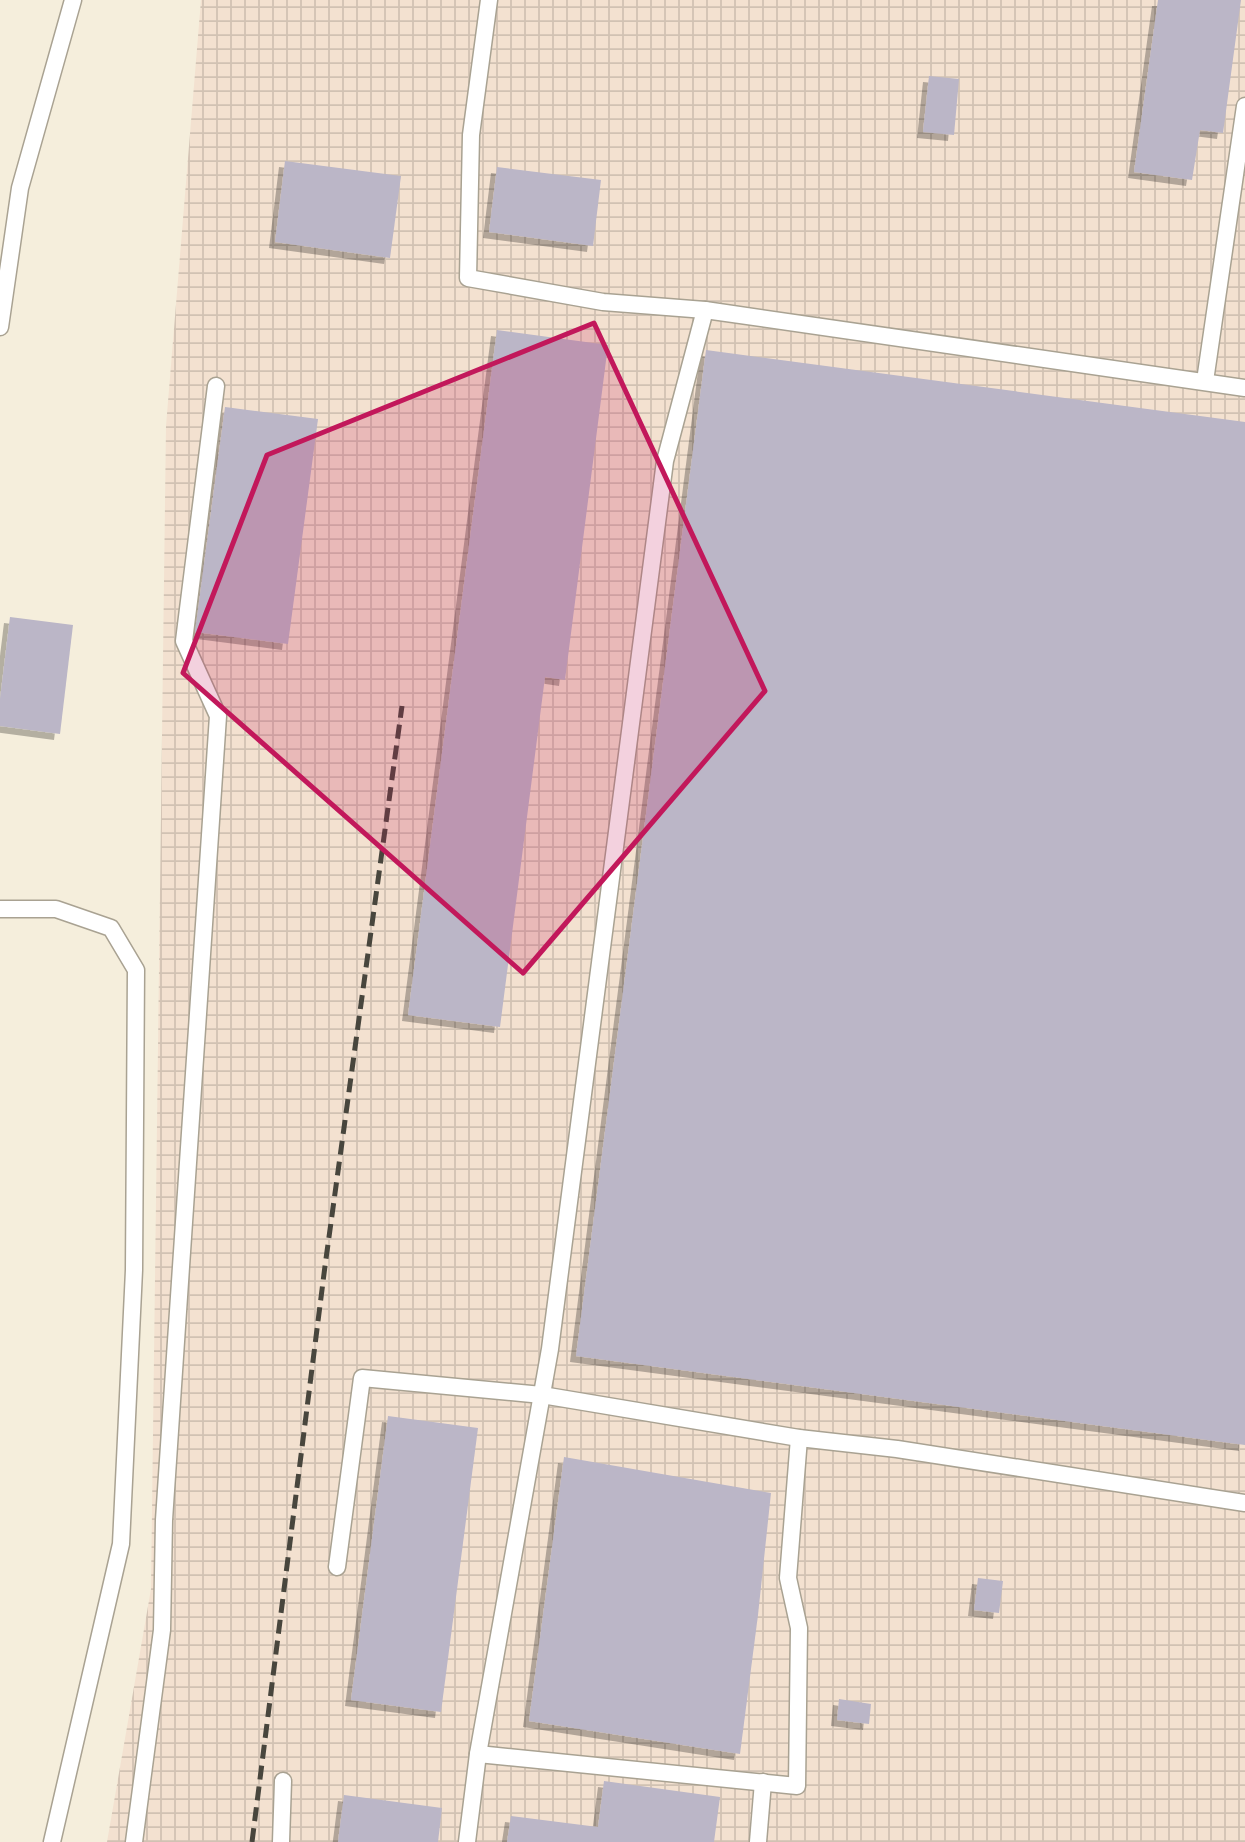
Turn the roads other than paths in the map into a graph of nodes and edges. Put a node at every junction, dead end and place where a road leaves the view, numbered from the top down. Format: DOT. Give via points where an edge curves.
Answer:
graph roads {
  1 [pos="73,0"];
  2 [pos="489,0"];
  3 [pos="1245,106"];
  4 [pos="705,310"];
  5 [pos="0,327"];
  6 [pos="1205,381"];
  7 [pos="216,386"];
  8 [pos="1245,388"];
  9 [pos="0,909"];
  10 [pos="542,1395"];
  11 [pos="799,1438"];
  12 [pos="1245,1503"];
  13 [pos="337,1567"];
  14 [pos="478,1754"];
  15 [pos="283,1781"];
  16 [pos="763,1782"];
  17 [pos="52,1842"];
  18 [pos="134,1842"];
  19 [pos="281,1842"];
  20 [pos="467,1842"];
  21 [pos="758,1842"];
  1 -- 5 [label="lane" via="20,188"];
  2 -- 4 [label="lane" via="471,135 468,278 603,302"];
  3 -- 6 [label="lane"];
  4 -- 6 [label="lane"];
  4 -- 10 [label="lane" via="665,461"];
  6 -- 8 [label="lane"];
  7 -- 18 [label="lane" via="184,641 218,716 164,1520 162,1630"];
  9 -- 17 [label="lane" via="56,909 111,928 136,970 134,1270 121,1544"];
  10 -- 11 [label="lane"];
  10 -- 13 [label="lane" via="362,1378"];
  10 -- 14 [label="lane"];
  11 -- 12 [label="lane"];
  11 -- 16 [label="lane" via="788,1578 800,1628 797,1786"];
  14 -- 16 [label="lane"];
  14 -- 20 [label="lane"];
  15 -- 19 [label="lane"];
  16 -- 21 [label="lane"];
}
